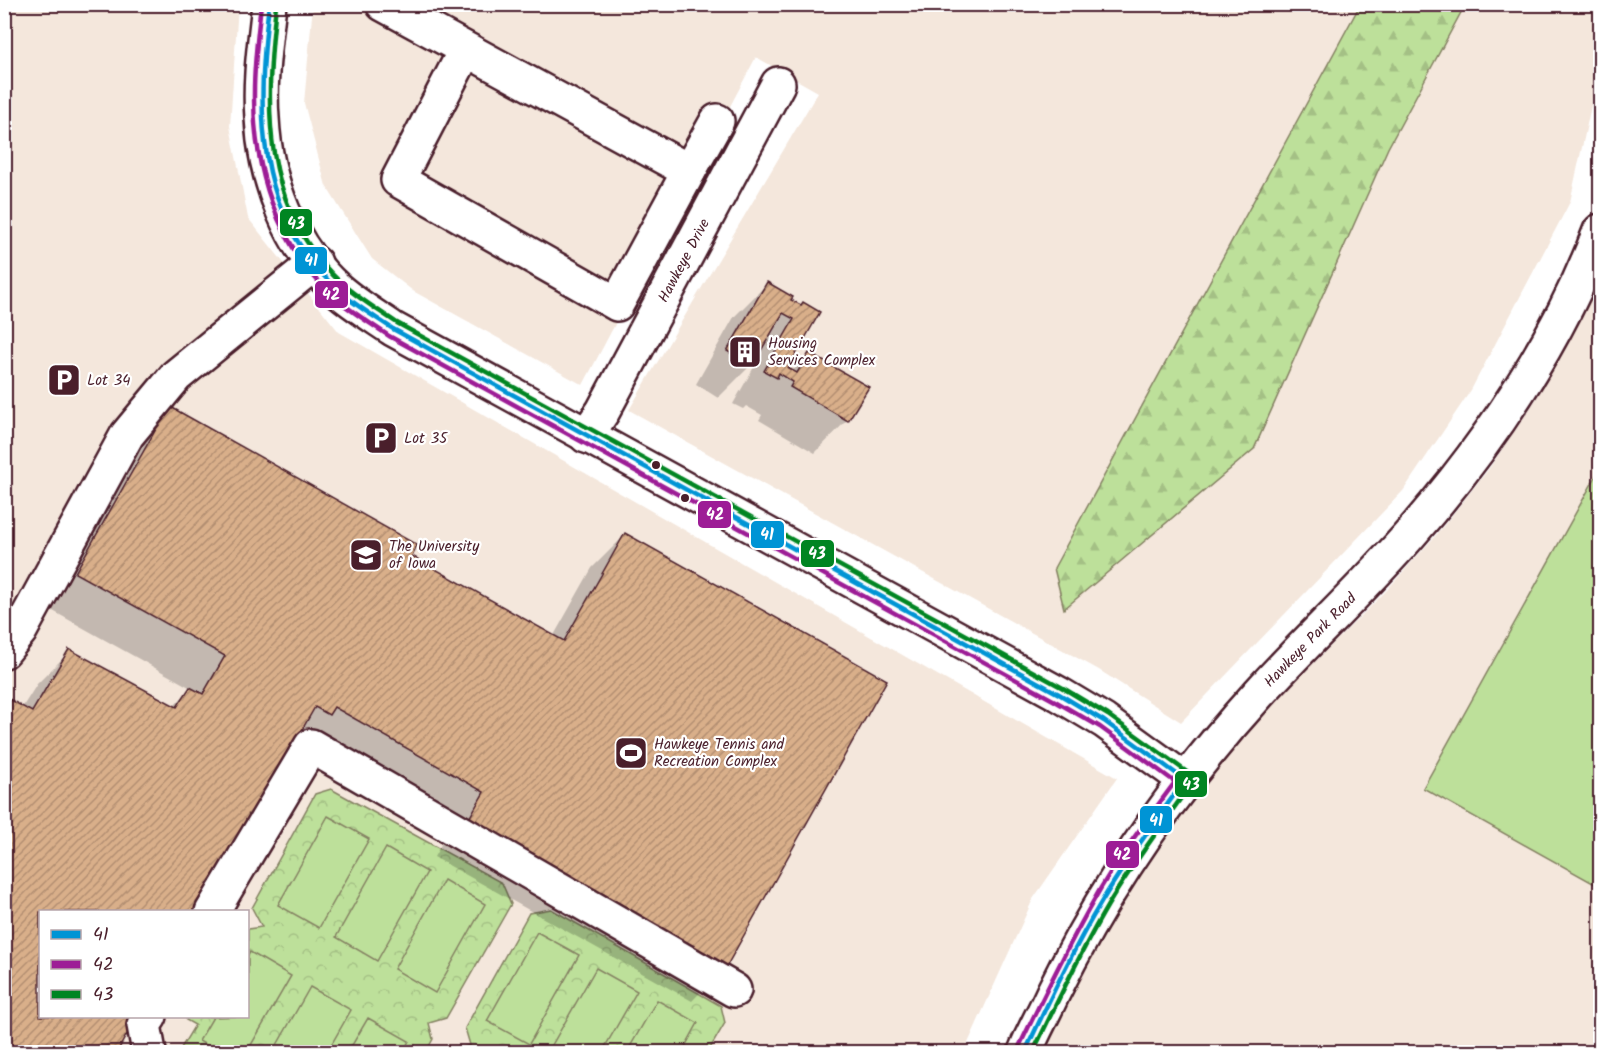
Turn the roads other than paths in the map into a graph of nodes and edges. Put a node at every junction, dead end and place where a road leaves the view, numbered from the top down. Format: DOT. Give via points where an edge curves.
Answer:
graph roads {
  1 [pos="269,4"];
  2 [pos="383,4"];
  3 [pos="465,51"];
  4 [pos="778,84"];
  5 [pos="717,121"];
  6 [pos="689,171"];
  7 [pos="1600,231"];
  8 [pos="315,263"];
  9 [pos="586,436"];
  10 [pos="6,645"];
  11 [pos="1185,780"];
  12 [pos="213,910"];
  13 [pos="734,990"];
  14 [pos="149,1018"];
  15 [pos="149,1053"];
  16 [pos="1025,1053"];
  1 -- 8 [label="street" via="261,118 266,156 293,233"];
  2 -- 3 [label="street"];
  3 -- 6 [label="street"];
  3 -- 6 [label="street" via="398,180 616,304"];
  4 -- 9 [label="street, Hawkeye Drive"];
  5 -- 6 [label="street"];
  7 -- 11 [label="street, Hawkeye Park Road" via="1566,310 1484,445 1413,532 1259,693"];
  8 -- 9 [label="street" via="335,287 393,329"];
  8 -- 10 [label="street" via="176,376 127,435 20,631"];
  9 -- 11 [label="street" via="1050,688"];
  11 -- 16 [label="street, Hawkeye Park Road" via="1101,902"];
  12 -- 13 [label="street" via="311,746"];
  14 -- 15 [label="street" via="144,1025"];
}
